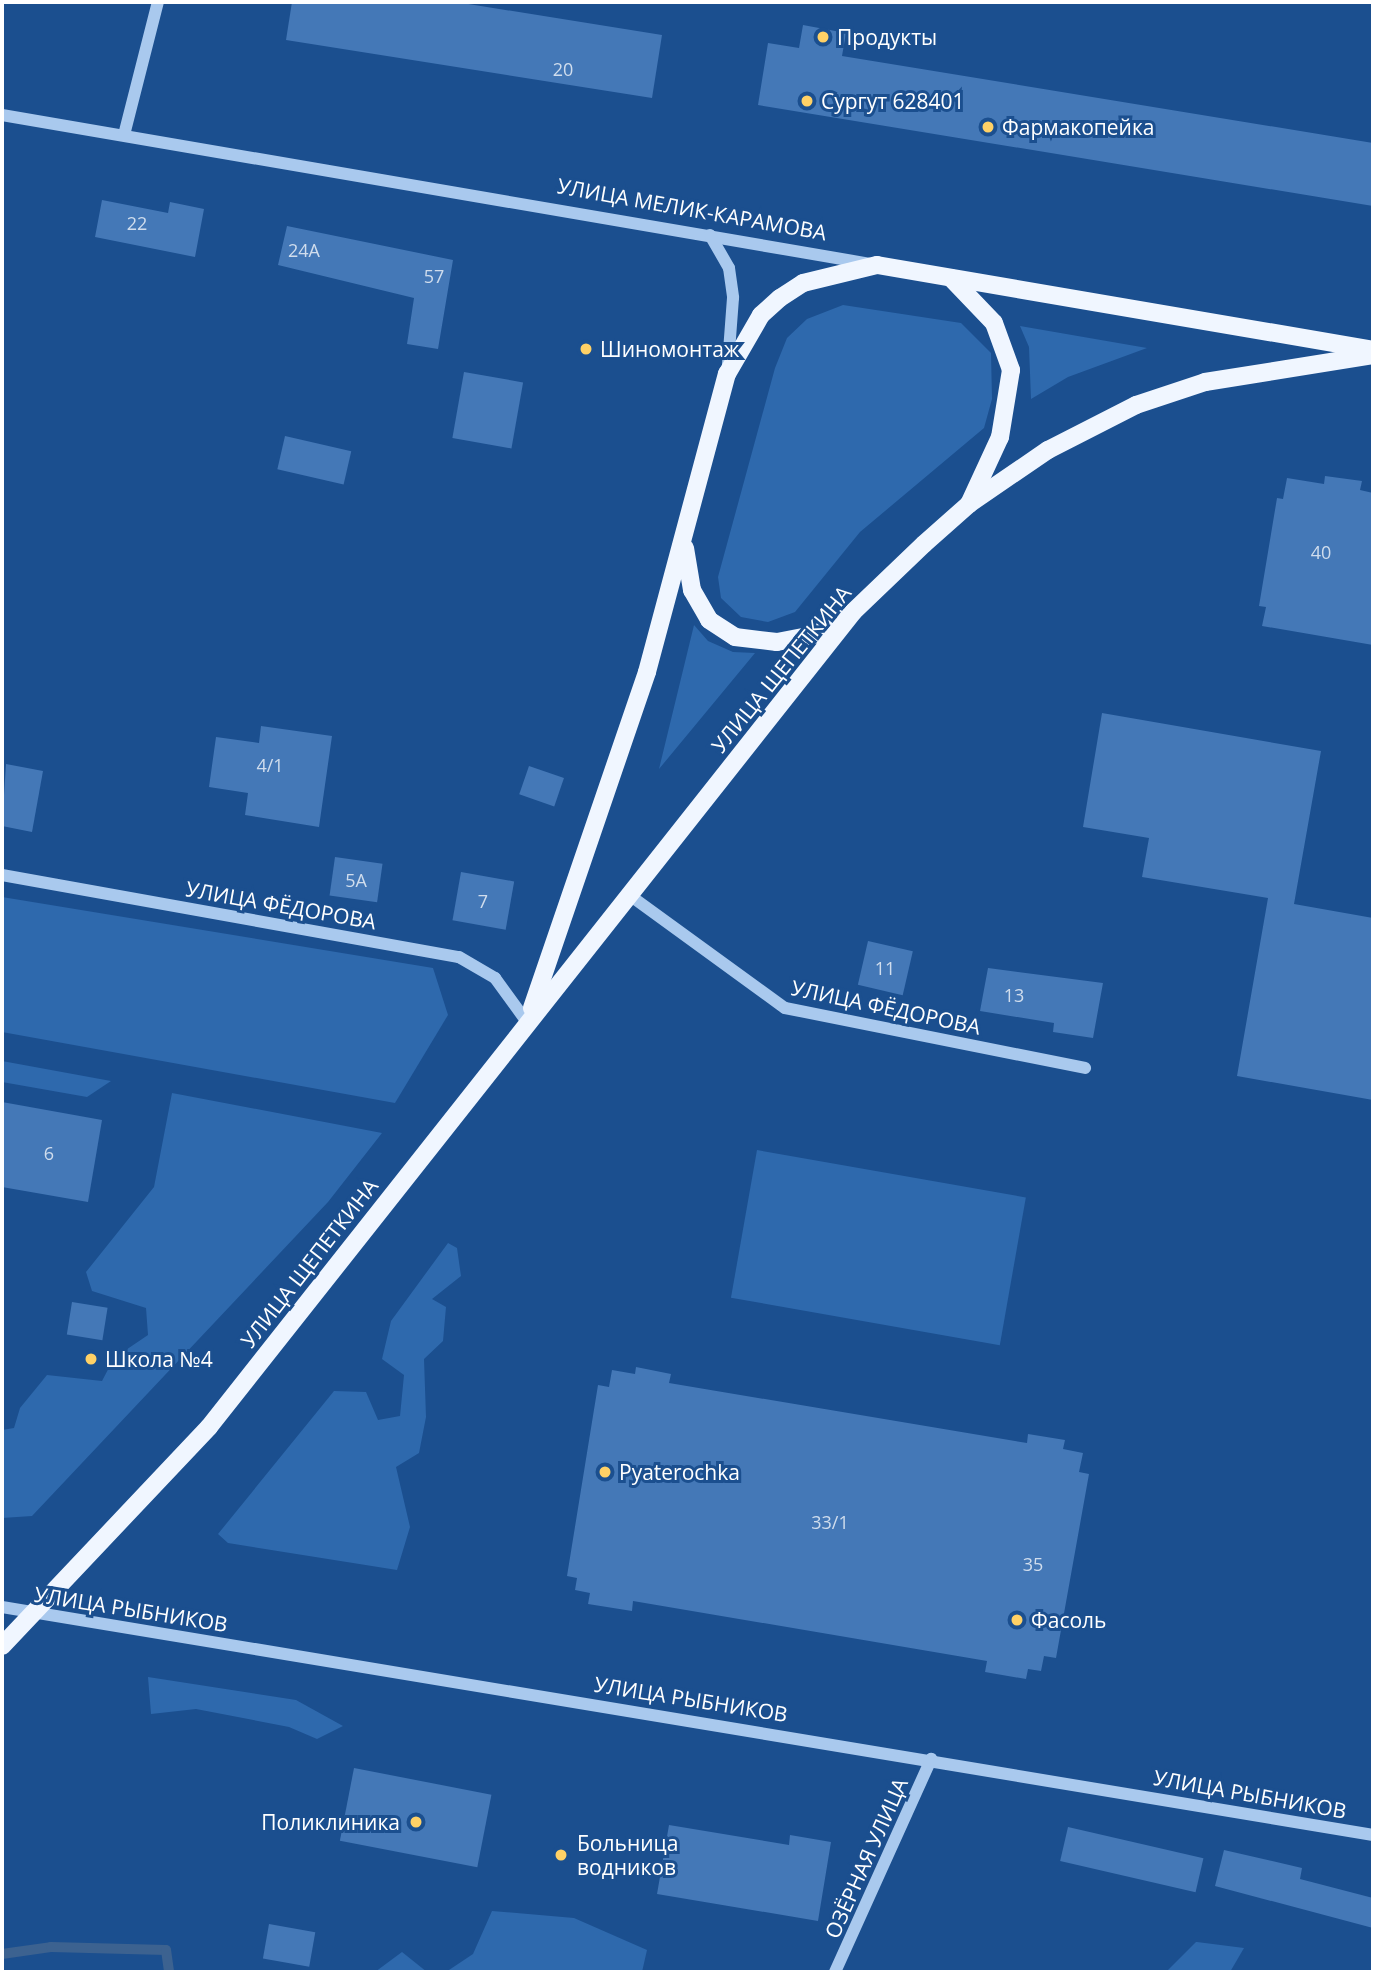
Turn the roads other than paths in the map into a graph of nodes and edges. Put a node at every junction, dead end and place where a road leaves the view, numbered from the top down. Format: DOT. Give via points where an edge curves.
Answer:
graph roads {
  1 [pos="158,2"];
  2 [pos="2,115"];
  3 [pos="124,135"];
  4 [pos="710,234"];
  5 [pos="877,265"];
  6 [pos="948,276"];
  7 [pos="1373,352"];
  8 [pos="727,374"];
  9 [pos="969,504"];
  10 [pos="685,545"];
  11 [pos="853,612"];
  12 [pos="2,875"];
  13 [pos="628,894"];
  14 [pos="527,1022"];
  15 [pos="1085,1068"];
  16 [pos="2,1607"];
  17 [pos="28,1612"];
  18 [pos="2,1646"];
  19 [pos="932,1759"];
  20 [pos="1373,1835"];
  21 [pos="835,1972"];
  1 -- 3 [label="street"];
  2 -- 3 [label="street, УЛИЦА МЕЛИК-КАРАМОВА"];
  3 -- 4 [label="street, УЛИЦА МЕЛИК-КАРАМОВА"];
  4 -- 5 [label="street, УЛИЦА МЕЛИК-КАРАМОВА"];
  4 -- 8 [label="street" via="729,268 733,298"];
  5 -- 6 [label="main road, УЛИЦА МЕЛИК-КАРАМОВА"];
  5 -- 8 [label="main road, УЛИЦА ЩЕПЕТКИНА" via="803,283 780,298 761,315"];
  6 -- 7 [label="main road, УЛИЦА МЕЛИК-КАРАМОВА"];
  6 -- 9 [label="main road" via="994,323 1011,370 1000,437"];
  7 -- 9 [label="main road, УЛИЦА ЩЕПЕТКИНА" via="1217,379 1136,405 1090,425"];
  8 -- 10 [label="main road, УЛИЦА ЩЕПЕТКИНА"];
  9 -- 11 [label="main road, УЛИЦА ЩЕПЕТКИНА"];
  10 -- 11 [label="main road" via="692,590 703,610 735,637 777,642 814,635"];
  10 -- 14 [label="main road, УЛИЦА ЩЕПЕТКИНА"];
  11 -- 13 [label="main road, УЛИЦА ЩЕПЕТКИНА"];
  12 -- 14 [label="street, УЛИЦА ФЁДОРОВА" via="459,957 495,978"];
  13 -- 14 [label="main road, УЛИЦА ЩЕПЕТКИНА"];
  13 -- 15 [label="street, УЛИЦА ФЁДОРОВА" via="785,1008"];
  14 -- 17 [label="main road, УЛИЦА ЩЕПЕТКИНА" via="209,1427"];
  16 -- 17 [label="street, УЛИЦА РЫБНИКОВ"];
  17 -- 18 [label="main road, УЛИЦА ЩЕПЕТКИНА"];
  17 -- 19 [label="street, УЛИЦА РЫБНИКОВ"];
  19 -- 20 [label="street, УЛИЦА РЫБНИКОВ"];
  19 -- 21 [label="street, ОЗЁРНАЯ УЛИЦА"];
}
